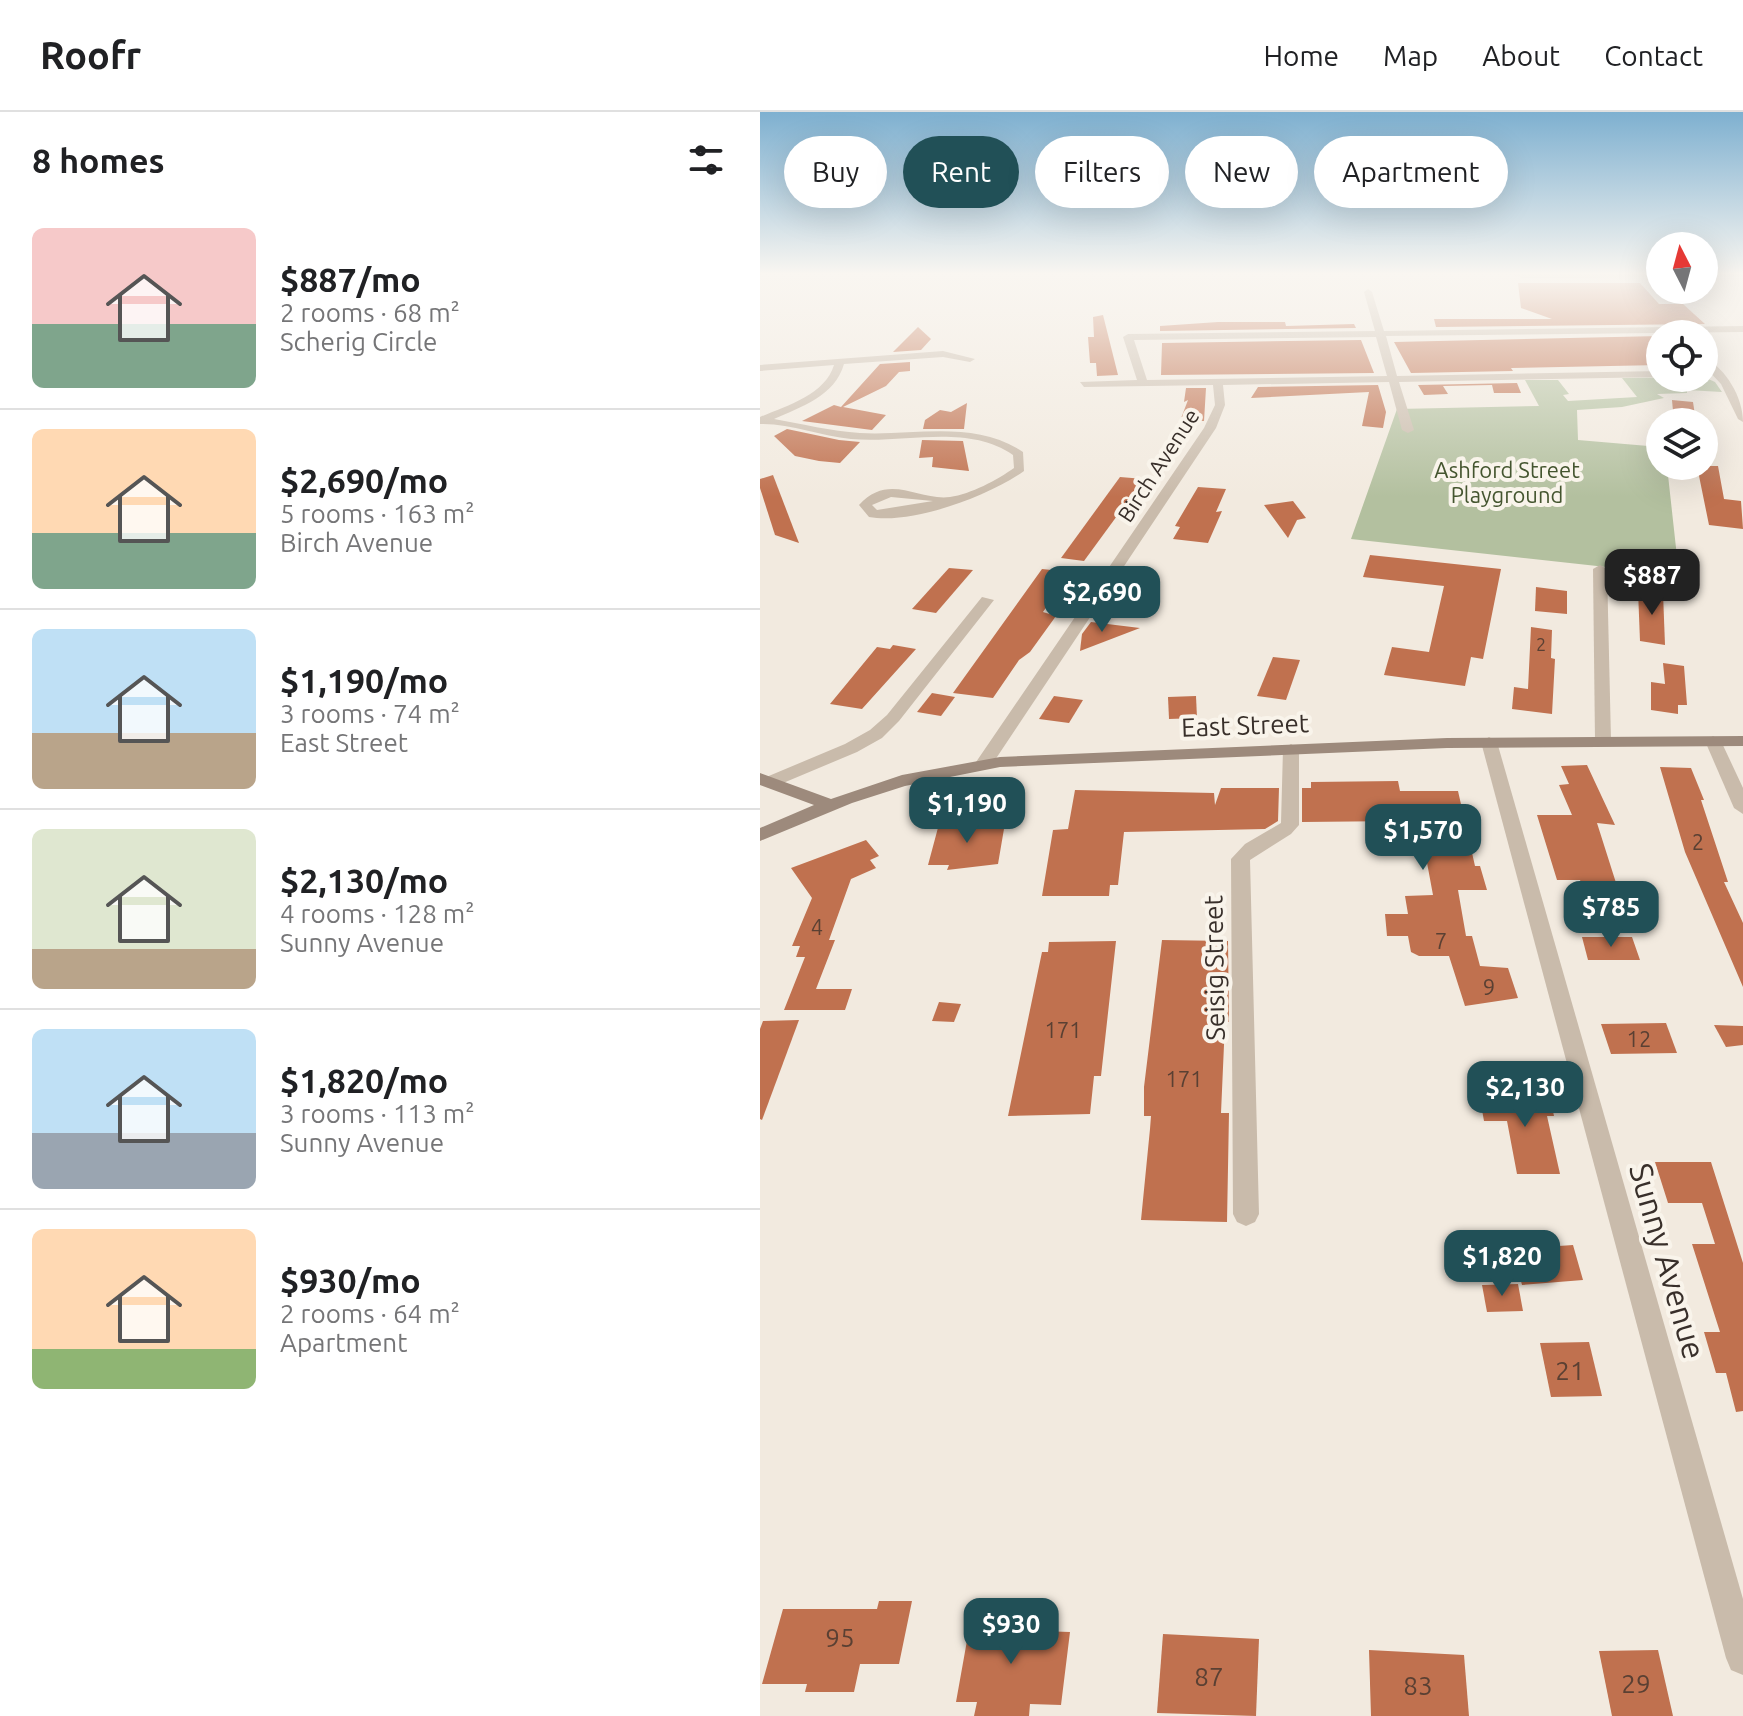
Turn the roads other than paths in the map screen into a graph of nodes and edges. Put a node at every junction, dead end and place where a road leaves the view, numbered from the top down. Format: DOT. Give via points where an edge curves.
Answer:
graph roads {
  1 [pos="1131,347"];
  2 [pos="1386,347"];
  3 [pos="970,359"];
  4 [pos="840,362"];
  5 [pos="760,368"];
  6 [pos="1646,374"];
  7 [pos="1396,378"];
  8 [pos="1718,380"];
  9 [pos="1218,382"];
  10 [pos="1143,383"];
  11 [pos="1084,384"];
  12 [pos="1743,418"];
  13 [pos="761,420"];
  14 [pos="1408,430"];
  15 [pos="944,500"];
  16 [pos="1600,569"];
  17 [pos="987,600"];
  18 [pos="1603,741"];
  19 [pos="1713,741"];
  20 [pos="1743,741"];
  21 [pos="1489,742"];
  22 [pos="1291,749"];
  23 [pos="983,765"];
  24 [pos="765,780"];
  25 [pos="831,805"];
  26 [pos="1743,808"];
  27 [pos="760,835"];
  28 [pos="1246,1214"];
  29 [pos="1743,1658"];
  1 -- 10 [label="street"];
  2 -- 7 [label="street"];
  3 -- 4 [label="street" via="943,354"];
  4 -- 5 [label="street"];
  4 -- 13 [label="street" via="821,390"];
  6 -- 7 [label="street"];
  7 -- 9 [label="street"];
  7 -- 14 [label="street"];
  8 -- 12 [label="street" via="1736,397"];
  9 -- 10 [label="street"];
  9 -- 23 [label="street, Birch Avenue" via="1220,405 1210,428"];
  10 -- 11 [label="street"];
  13 -- 15 [label="street" via="859,436 969,435 1001,442 1019,454 1020,469 1010,478"];
  15 -- 15 [label="street" via="893,493 865,505 868,511 888,515"];
  16 -- 18 [label="street"];
  17 -- 24 [label="street" via="876,734"];
  18 -- 19 [label="main road, East Street"];
  18 -- 21 [label="main road, East Street"];
  19 -- 20 [label="main road, East Street"];
  19 -- 26 [label="street"];
  21 -- 22 [label="main road, East Street"];
  21 -- 29 [label="street, Sunny Avenue"];
  22 -- 23 [label="main road, East Street"];
  22 -- 28 [label="street, Seisig Street" via="1290,825 1240,859"];
  23 -- 25 [label="main road, East Street" via="902,781"];
  24 -- 25 [label="main road"];
  25 -- 27 [label="main road, East Street"];
}
